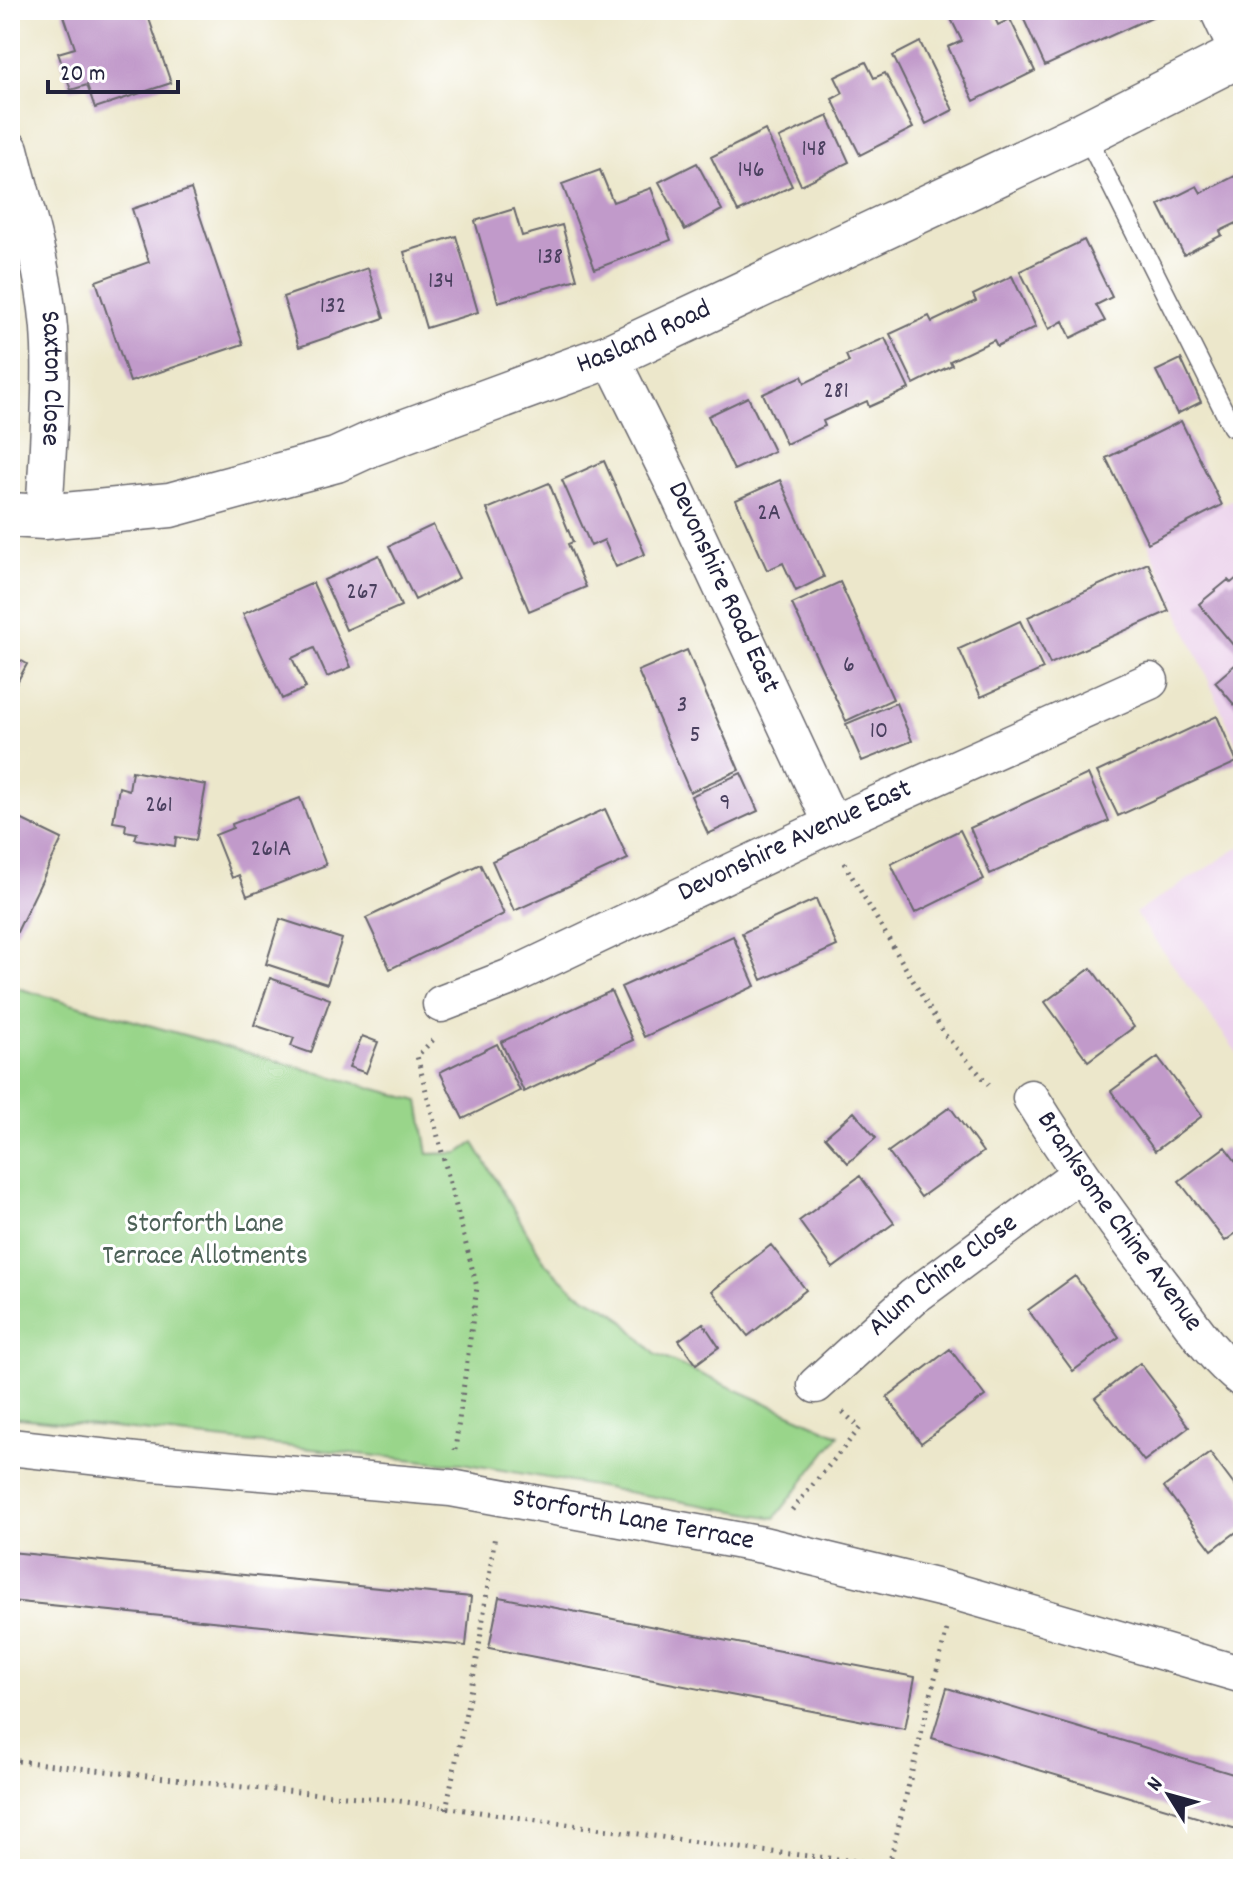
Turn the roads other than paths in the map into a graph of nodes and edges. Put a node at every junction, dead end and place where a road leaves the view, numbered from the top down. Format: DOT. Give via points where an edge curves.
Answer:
graph roads {
  1 [pos="1218,10"];
  2 [pos="1241,54"];
  3 [pos="1085,133"];
  4 [pos="10,149"];
  5 [pos="610,356"];
  6 [pos="1232,427"];
  7 [pos="27,516"];
  8 [pos="1150,681"];
  9 [pos="832,824"];
  10 [pos="441,1004"];
  11 [pos="1031,1098"];
  12 [pos="1079,1174"];
  13 [pos="1243,1380"];
  14 [pos="816,1385"];
  15 [pos="10,1447"];
  16 [pos="1243,1675"];
  1 -- 2 [label="street"];
  2 -- 3 [label="main road, Hasland Road"];
  3 -- 5 [label="main road, Hasland Road"];
  3 -- 6 [label="lane"];
  4 -- 7 [label="street, Saxton Close" via="44,294 50,345"];
  5 -- 7 [label="main road, Hasland Road" via="336,460 170,505"];
  5 -- 9 [label="street, Devonshire Road East"];
  8 -- 9 [label="street, Devonshire Avenue East"];
  9 -- 10 [label="street, Devonshire Avenue East" via="508,978"];
  11 -- 12 [label="street, Branksome Chine Avenue"];
  12 -- 13 [label="street, Branksome Chine Avenue" via="1222,1364"];
  12 -- 14 [label="street, Alum Chine Close" via="913,1297"];
  15 -- 16 [label="street, Storforth Lane Terrace" via="451,1488 763,1545 956,1592"];
}
